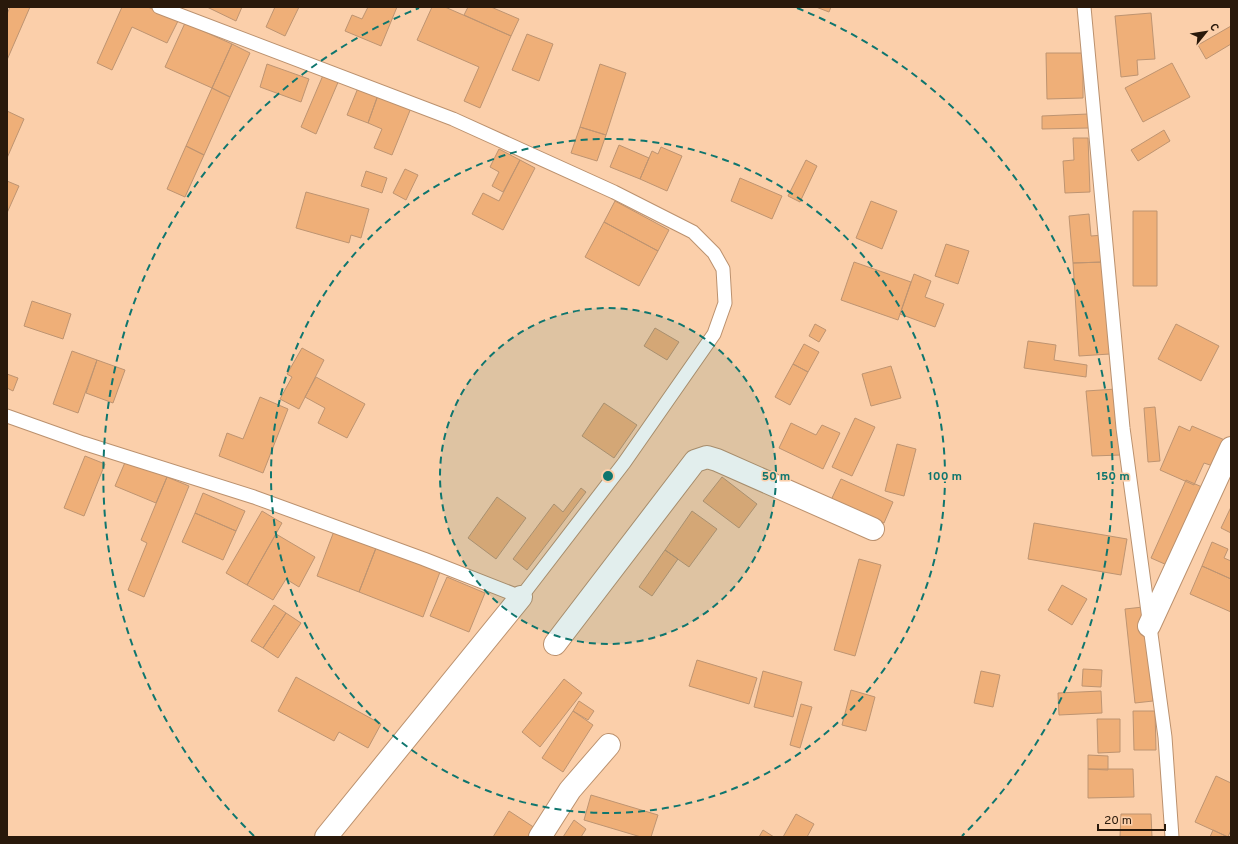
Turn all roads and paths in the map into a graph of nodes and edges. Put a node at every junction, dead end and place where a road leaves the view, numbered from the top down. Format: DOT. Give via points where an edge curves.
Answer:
graph roads {
  1 [pos="159,7"];
  2 [pos="1084,7"];
  3 [pos="7,416"];
  4 [pos="1231,448"];
  5 [pos="873,528"];
  6 [pos="521,597"];
  7 [pos="1149,626"];
  8 [pos="555,644"];
  9 [pos="609,745"];
  10 [pos="326,837"];
  11 [pos="540,837"];
  12 [pos="1172,837"];
  1 -- 6 [label="lane" via="453,119 614,192 686,228 714,253 723,269 725,302 714,334 624,463"];
  2 -- 7 [label="lane" via="1123,428"];
  3 -- 6 [label="lane" via="254,497 424,558"];
  4 -- 7 [label="street"];
  5 -- 8 [label="street" via="717,460 707,457 695,461"];
  6 -- 10 [label="street"];
  7 -- 12 [label="lane" via="1165,737"];
  9 -- 11 [label="street" via="570,790"];
}
